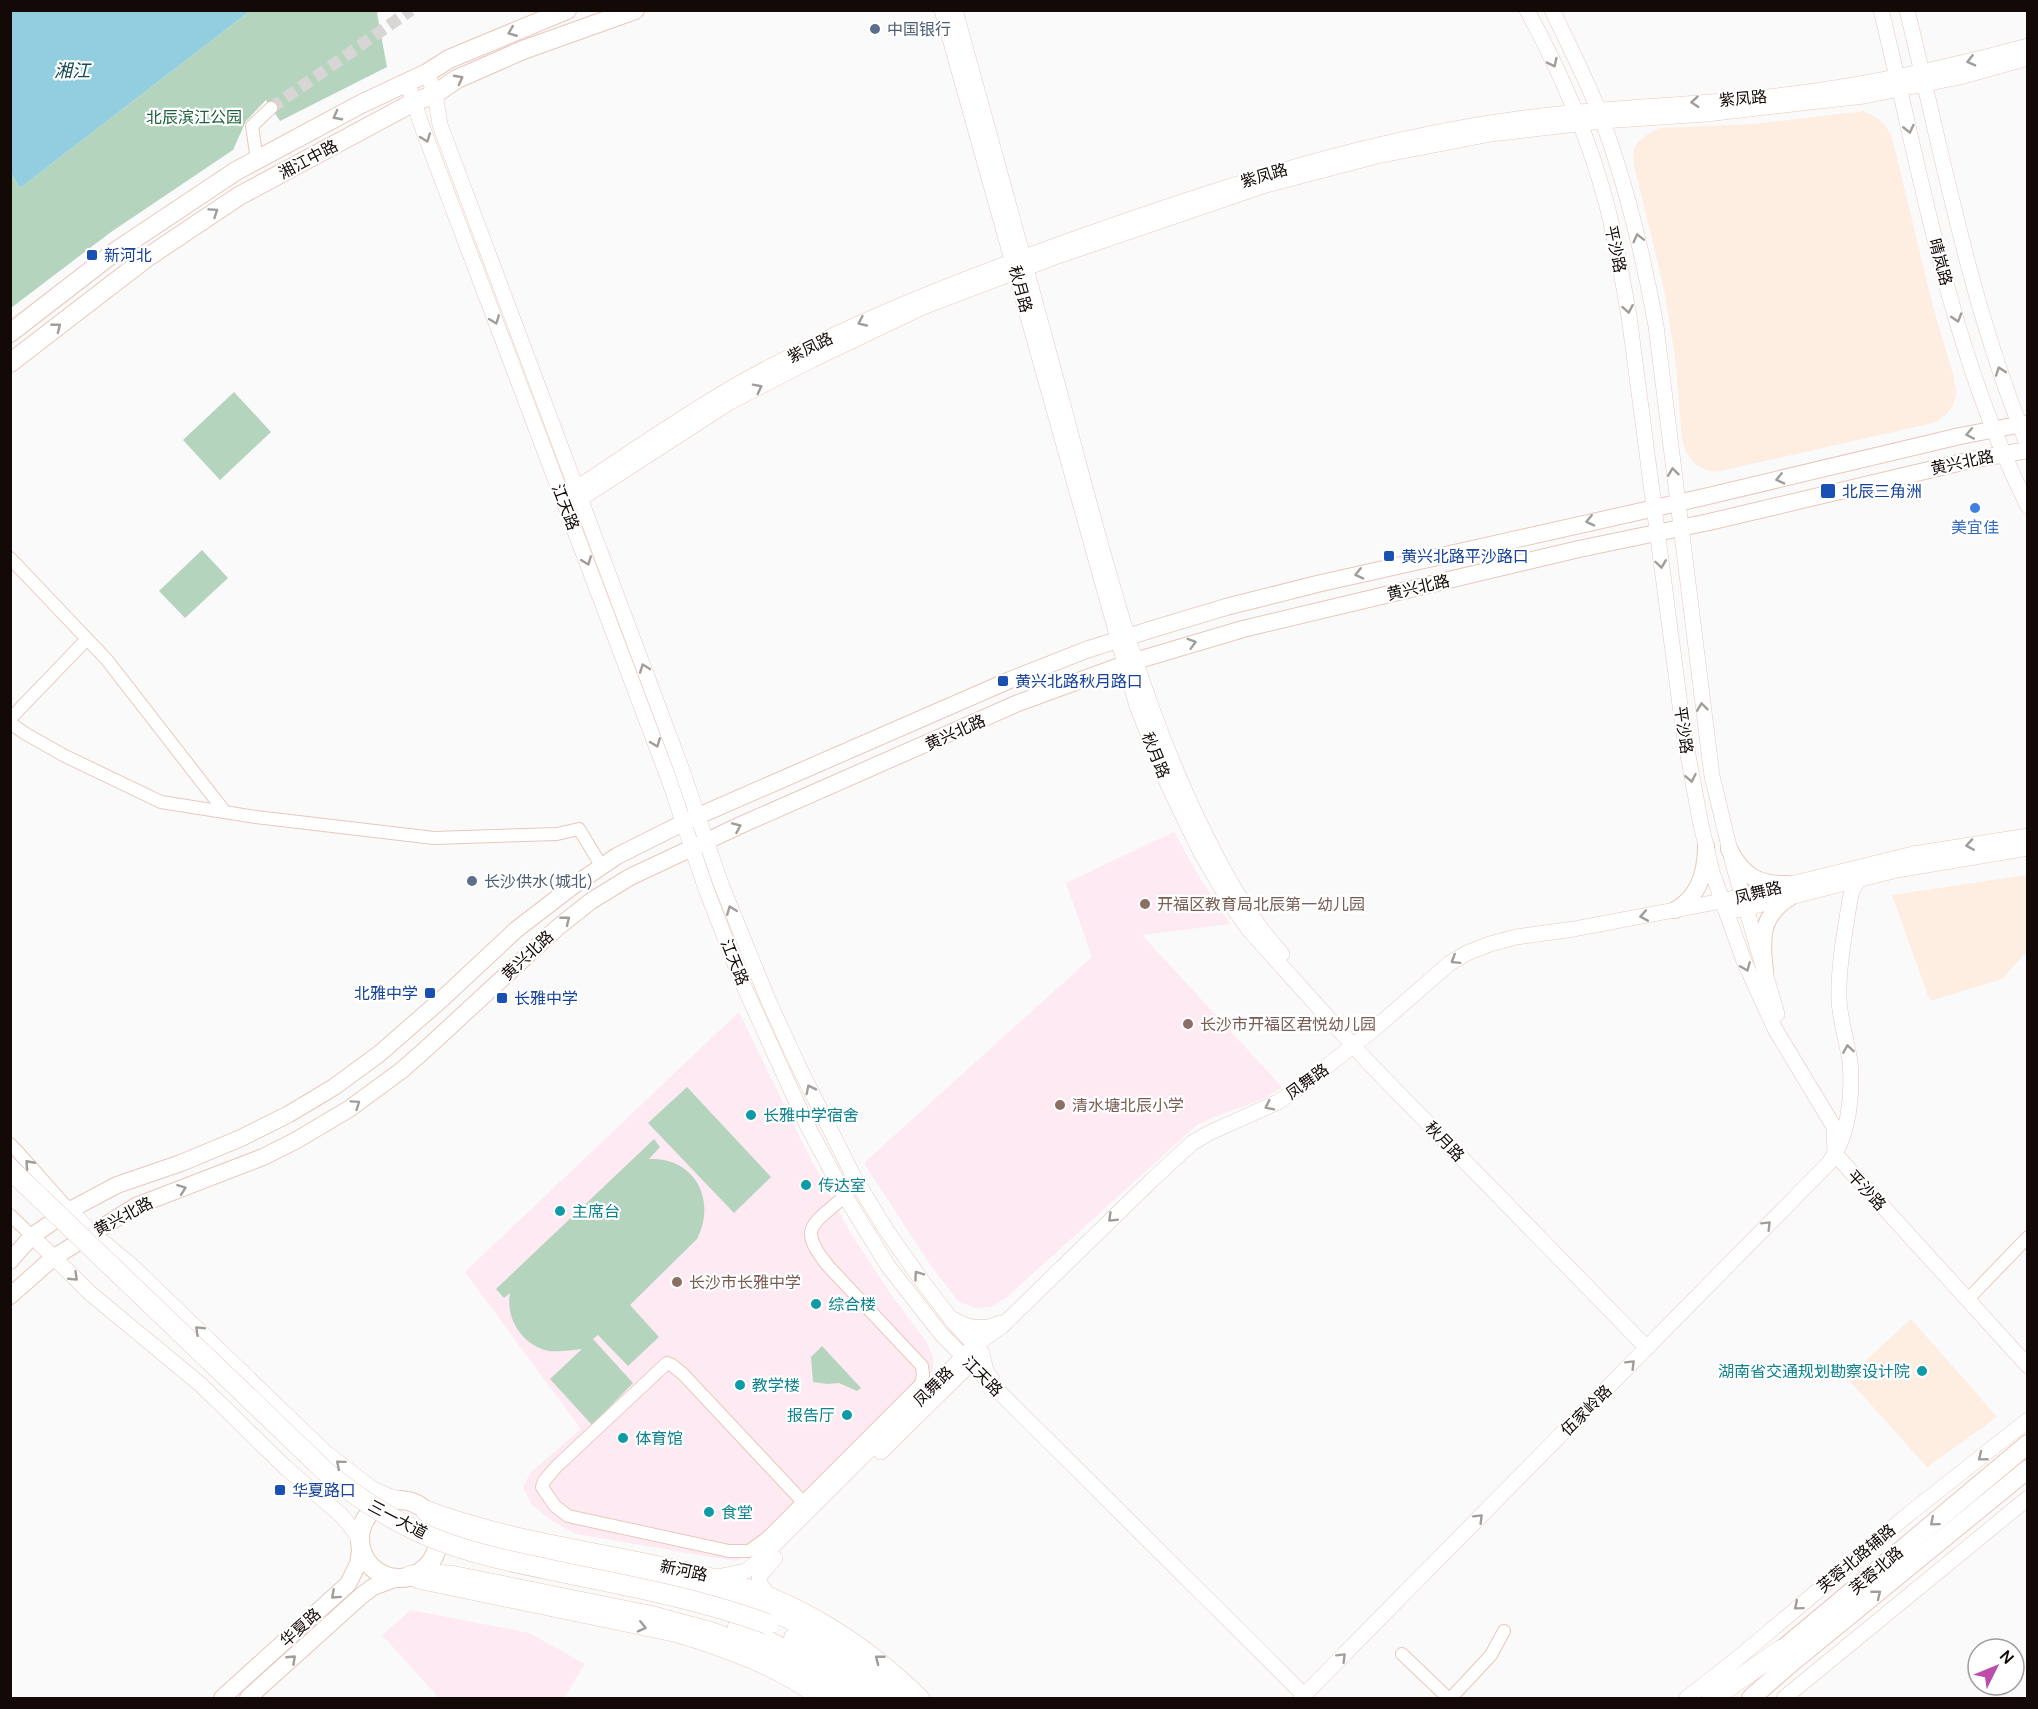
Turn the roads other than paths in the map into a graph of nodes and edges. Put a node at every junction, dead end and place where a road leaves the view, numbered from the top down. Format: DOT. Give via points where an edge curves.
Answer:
graph roads {
  1 [pos="567,10"];
  2 [pos="635,10"];
  3 [pos="942,10"];
  4 [pos="955,10"];
  5 [pos="1527,10"];
  6 [pos="1552,10"];
  7 [pos="1881,10"];
  8 [pos="1907,10"];
  9 [pos="2028,46"];
  10 [pos="2028,58"];
  11 [pos="427,73"];
  12 [pos="1923,78"];
  13 [pos="407,82"];
  14 [pos="1898,83"];
  15 [pos="435,94"];
  16 [pos="414,102"];
  17 [pos="271,108"];
  18 [pos="1600,116"];
  19 [pos="1577,118"];
  20 [pos="257,160"];
  21 [pos="1020,264"];
  22 [pos="10,333"];
  23 [pos="10,363"];
  24 [pos="2024,424"];
  25 [pos="1995,430"];
  26 [pos="2028,448"];
  27 [pos="2004,454"];
  28 [pos="579,493"];
  29 [pos="1677,502"];
  30 [pos="564,503"];
  31 [pos="2028,506"];
  32 [pos="1653,507"];
  33 [pos="1680,528"];
  34 [pos="1657,532"];
  35 [pos="10,558"];
  36 [pos="1123,638"];
  37 [pos="87,639"];
  38 [pos="1130,662"];
  39 [pos="10,721"];
  40 [pos="225,812"];
  41 [pos="691,819"];
  42 [pos="2028,836"];
  43 [pos="699,844"];
  44 [pos="1706,846"];
  45 [pos="2028,848"];
  46 [pos="1729,849"];
  47 [pos="602,867"];
  48 [pos="1859,879"];
  49 [pos="1790,890"];
  50 [pos="1744,902"];
  51 [pos="1724,907"];
  52 [pos="1675,910"];
  53 [pos="1765,971"];
  54 [pos="1357,1043"];
  55 [pos="1842,1139"];
  56 [pos="10,1144"];
  57 [pos="1835,1154"];
  58 [pos="10,1170"];
  59 [pos="10,1187"];
  60 [pos="845,1196"];
  61 [pos="70,1210"];
  62 [pos="10,1215"];
  63 [pos="92,1232"];
  64 [pos="32,1236"];
  65 [pos="2028,1238"];
  66 [pos="53,1258"];
  67 [pos="10,1261"];
  68 [pos="10,1296"];
  69 [pos="1971,1296"];
  70 [pos="944,1310"];
  71 [pos="1015,1313"];
  72 [pos="933,1324"];
  73 [pos="1650,1344"];
  74 [pos="978,1349"];
  75 [pos="2028,1352"];
  76 [pos="967,1360"];
  77 [pos="2028,1366"];
  78 [pos="954,1380"];
  79 [pos="987,1380"];
  80 [pos="934,1385"];
  81 [pos="2028,1420"];
  82 [pos="2028,1444"];
  83 [pos="2028,1469"];
  84 [pos="1943,1488"];
  85 [pos="2028,1498"];
  86 [pos="803,1502"];
  87 [pos="1956,1503"];
  88 [pos="418,1506"];
  89 [pos="361,1545"];
  90 [pos="405,1577"];
  91 [pos="717,1577"];
  92 [pos="764,1601"];
  93 [pos="1776,1624"];
  94 [pos="1504,1631"];
  95 [pos="742,1644"];
  96 [pos="791,1644"];
  97 [pos="1788,1652"];
  98 [pos="1402,1654"];
  99 [pos="839,1682"];
  100 [pos="885,1691"];
  101 [pos="1304,1695"];
  102 [pos="222,1698"];
  103 [pos="249,1698"];
  104 [pos="818,1698"];
  105 [pos="848,1698"];
  106 [pos="858,1698"];
  107 [pos="903,1698"];
  108 [pos="922,1698"];
  109 [pos="1449,1698"];
  110 [pos="1687,1698"];
  111 [pos="1699,1698"];
  112 [pos="1712,1698"];
  113 [pos="1727,1698"];
  114 [pos="1751,1698"];
  115 [pos="1761,1698"];
  116 [pos="1776,1698"];
  117 [pos="1784,1698"];
  1 -- 11 [label="main road, 湘江中路, one-way" via="448,58"];
  15 -- 2 [label="main road, 湘江中路, one-way" via="458,79 523,51"];
  3 -- 21 [label="street, 秋月路"];
  4 -- 21 [label="street, 秋月路"];
  5 -- 19 [label="street, 平沙路, one-way"];
  6 -- 18 [label="street, 平沙路"];
  7 -- 14 [label="street, 晴岚路"];
  8 -- 12 [label="street, 晴岚路"];
  9 -- 12 [label="street, 紫凤路, one-way"];
  10 -- 12 [label="street, 紫凤路" via="1960,77"];
  11 -- 13 [label="main road, 湘江中路"];
  11 -- 15 [label="street, 江天路"];
  12 -- 14 [label="street, 紫凤路"];
  24 -- 12 [label="street, 晴岚路, one-way" via="1986,327"];
  13 -- 16 [label="street, 江天路"];
  13 -- 20 [label="main road, 湘江中路, one-way"];
  14 -- 18 [label="street, 紫凤路"];
  14 -- 25 [label="street, 晴岚路, one-way" via="1941,266"];
  15 -- 16 [label="main road, 湘江中路"];
  15 -- 28 [label="street, 江天路" via="440,125"];
  23 -- 16 [label="main road, 湘江中路, one-way" via="146,259 239,196"];
  16 -- 30 [label="street, 江天路, one-way"];
  17 -- 20 [label="street" via="252,126"];
  18 -- 19 [label="street, 紫凤路"];
  29 -- 18 [label="street, 平沙路, one-way" via="1650,294 1629,201"];
  19 -- 21 [label="street, 紫凤路" via="1324,169"];
  19 -- 32 [label="street, 平沙路, one-way" via="1606,203 1619,261"];
  20 -- 22 [label="main road, 湘江中路" via="116,251"];
  21 -- 28 [label="street, 紫凤路" via="740,397"];
  21 -- 36 [label="street, 秋月路" via="1075,448"];
  24 -- 25 [label="main road, 黄兴北路"];
  24 -- 26 [label="street, 晴岚路"];
  25 -- 27 [label="street, 晴岚路"];
  25 -- 29 [label="main road, 黄兴北路, one-way"];
  26 -- 27 [label="main road, 黄兴北路"];
  27 -- 31 [label="street, 晴岚路"];
  27 -- 33 [label="main road, 黄兴北路"];
  28 -- 30 [label="street, 紫凤路"];
  41 -- 28 [label="street, 江天路, one-way"];
  29 -- 32 [label="main road, 黄兴北路"];
  29 -- 33 [label="street, 平沙路"];
  30 -- 41 [label="street, 江天路, one-way" via="660,755"];
  32 -- 34 [label="street, 平沙路"];
  32 -- 36 [label="main road, 黄兴北路, one-way" via="1317,584"];
  33 -- 34 [label="main road, 黄兴北路"];
  46 -- 33 [label="street, 平沙路, one-way" via="1707,748"];
  38 -- 34 [label="main road, 黄兴北路, one-way" via="1243,628"];
  34 -- 44 [label="street, 平沙路, one-way" via="1690,773"];
  35 -- 37 [label="street"];
  36 -- 38 [label="street, 秋月路"];
  36 -- 41 [label="main road, 黄兴北路" via="1010,680"];
  37 -- 39 [label="street"];
  37 -- 40 [label="street"];
  43 -- 38 [label="main road, 黄兴北路, one-way" via="1018,703"];
  38 -- 54 [label="street, 秋月路" via="1137,706 1169,788 1232,906 1268,953"];
  39 -- 40 [label="street" via="65,756 161,801"];
  40 -- 47 [label="street" via="434,838 579,830"];
  41 -- 43 [label="street, 江天路"];
  41 -- 47 [label="main road, 黄兴北路" via="641,842"];
  42 -- 49 [label="street, 凤舞路, one-way" via="1913,854"];
  43 -- 60 [label="street, 江天路" via="706,889 755,1011 807,1125"];
  63 -- 43 [label="main road, 黄兴北路, one-way" via="136,1206 263,1157 349,1109 402,1070 591,901 630,877"];
  70 -- 43 [label="street, 江天路, one-way" via="855,1179 798,1065"];
  44 -- 51 [label="street, 平沙路"];
  44 -- 52 [label="main road" via="1705,866 1695,891"];
  45 -- 48 [label="street, 凤舞路"];
  46 -- 49 [label="main road" via="1753,878"];
  46 -- 50 [label="street, 平沙路"];
  47 -- 61 [label="main road, 黄兴北路" via="517,929 379,1054 334,1087 241,1138 117,1185"];
  48 -- 49 [label="street, 凤舞路"];
  55 -- 48 [label="street, 伍家岭路, one-way" via="1851,1090 1839,997 1841,963 1850,899"];
  49 -- 50 [label="street, 凤舞路"];
  49 -- 53 [label="main road" via="1765,926"];
  50 -- 51 [label="street, 凤舞路"];
  50 -- 53 [label="street, 平沙路"];
  51 -- 52 [label="street, 凤舞路"];
  51 -- 57 [label="street, 平沙路, one-way" via="1766,1011 1834,1127"];
  52 -- 54 [label="street, 凤舞路, one-way" via="1516,938 1467,953 1450,963"];
  53 -- 55 [label="street, 平沙路" via="1781,1025 1836,1118"];
  54 -- 71 [label="street, 凤舞路, one-way" via="1278,1102 1192,1143"];
  54 -- 73 [label="street, 秋月路"];
  55 -- 57 [label="street, 伍家岭路"];
  55 -- 69 [label="street, 平沙路" via="1845,1152 1858,1168"];
  61 -- 56 [label="street, one-way"];
  57 -- 69 [label="street, 平沙路"];
  73 -- 57 [label="street, 伍家岭路, one-way"];
  58 -- 96 [label="highway, 三一大道, bridge" via="326,1472 389,1517 438,1540 481,1554 697,1600 768,1624"];
  59 -- 96 [label="highway, 三一大道" via="290,1455 363,1515 401,1537 466,1563 708,1617"];
  60 -- 72 [label="street, 江天路" via="888,1266"];
  60 -- 86 [label="street" via="813,1224 810,1240 829,1267 922,1366 923,1375 921,1384"];
  61 -- 63 [label="street, 新河路"];
  61 -- 64 [label="main road, 黄兴北路"];
  62 -- 64 [label="street"];
  63 -- 66 [label="main road, 黄兴北路"];
  88 -- 63 [label="street, 新河路, one-way" via="371,1488 325,1452"];
  64 -- 66 [label="street"];
  64 -- 67 [label="main road, 黄兴北路"];
  65 -- 69 [label="street"];
  66 -- 68 [label="main road, 黄兴北路"];
  66 -- 89 [label="street, one-way" via="200,1384 342,1516"];
  69 -- 75 [label="street, 平沙路"];
  69 -- 77 [label="street, 平沙路"];
  70 -- 71 [label="street" via="959,1323 979,1328"];
  70 -- 74 [label="street, 江天路"];
  71 -- 74 [label="street, 凤舞路"];
  72 -- 76 [label="street, 江天路"];
  72 -- 80 [label="street" via="946,1355 943,1371"];
  101 -- 73 [label="street, 伍家岭路, one-way"];
  74 -- 76 [label="street, 凤舞路"];
  74 -- 101 [label="street, 江天路" via="990,1377"];
  76 -- 78 [label="street, 凤舞路"];
  76 -- 79 [label="street, 江天路"];
  76 -- 80 [label="street, 凤舞路"];
  78 -- 79 [label="street" via="966,1375"];
  78 -- 92 [label="street, 凤舞路" via="765,1568 759,1582"];
  79 -- 101 [label="street, 江天路"];
  80 -- 91 [label="street, 凤舞路" via="755,1564 746,1571"];
  81 -- 84 [label="street, 芙蓉北路辅路, one-way"];
  82 -- 87 [label="main road, 芙蓉北路"];
  97 -- 83 [label="main road, 芙蓉北路, one-way"];
  84 -- 87 [label="street"];
  84 -- 93 [label="street, 芙蓉北路辅路, one-way"];
  85 -- 117 [label="street"];
  86 -- 86 [label="street" via="757,1546 749,1551 729,1551 568,1516 555,1506 542,1487 557,1466 667,1363 683,1374"];
  87 -- 97 [label="main road, 芙蓉北路, one-way"];
  88 -- 89 [label="main road" via="387,1501 363,1523"];
  88 -- 90 [label="main road" via="436,1528 436,1548 427,1566"];
  88 -- 91 [label="street, 新河路" via="493,1529"];
  88 -- 92 [label="highway" via="446,1525 471,1535 743,1600"];
  89 -- 90 [label="main road" via="364,1556 379,1572"];
  89 -- 102 [label="main road, 华夏路, one-way" via="358,1564 348,1584"];
  90 -- 95 [label="highway" via="453,1576 651,1616"];
  103 -- 90 [label="main road, 华夏路, one-way" via="361,1596 373,1587"];
  90 -- 104 [label="street, one-way" via="678,1635 758,1664"];
  91 -- 92 [label="street, 新河路"];
  92 -- 96 [label="highway"];
  92 -- 100 [label="highway" via="790,1621 836,1646"];
  108 -- 92 [label="street, 新河路, one-way" via="850,1638 819,1619"];
  93 -- 97 [label="street"];
  93 -- 110 [label="street, 芙蓉北路辅路"];
  94 -- 109 [label="street" via="1491,1655"];
  95 -- 96 [label="highway"];
  95 -- 99 [label="highway" via="791,1667"];
  96 -- 99 [label="highway, 三一大道"];
  97 -- 111 [label="main road"];
  97 -- 112 [label="highway"];
  97 -- 113 [label="main road, 芙蓉北路"];
  97 -- 114 [label="main road, 芙蓉北路"];
  97 -- 115 [label="main road"];
  97 -- 116 [label="street"];
  98 -- 109 [label="street"];
  99 -- 100 [label="highway, 三一大道"];
  99 -- 105 [label="highway"];
  99 -- 106 [label="highway, 三一大道"];
  100 -- 107 [label="highway"];
}
